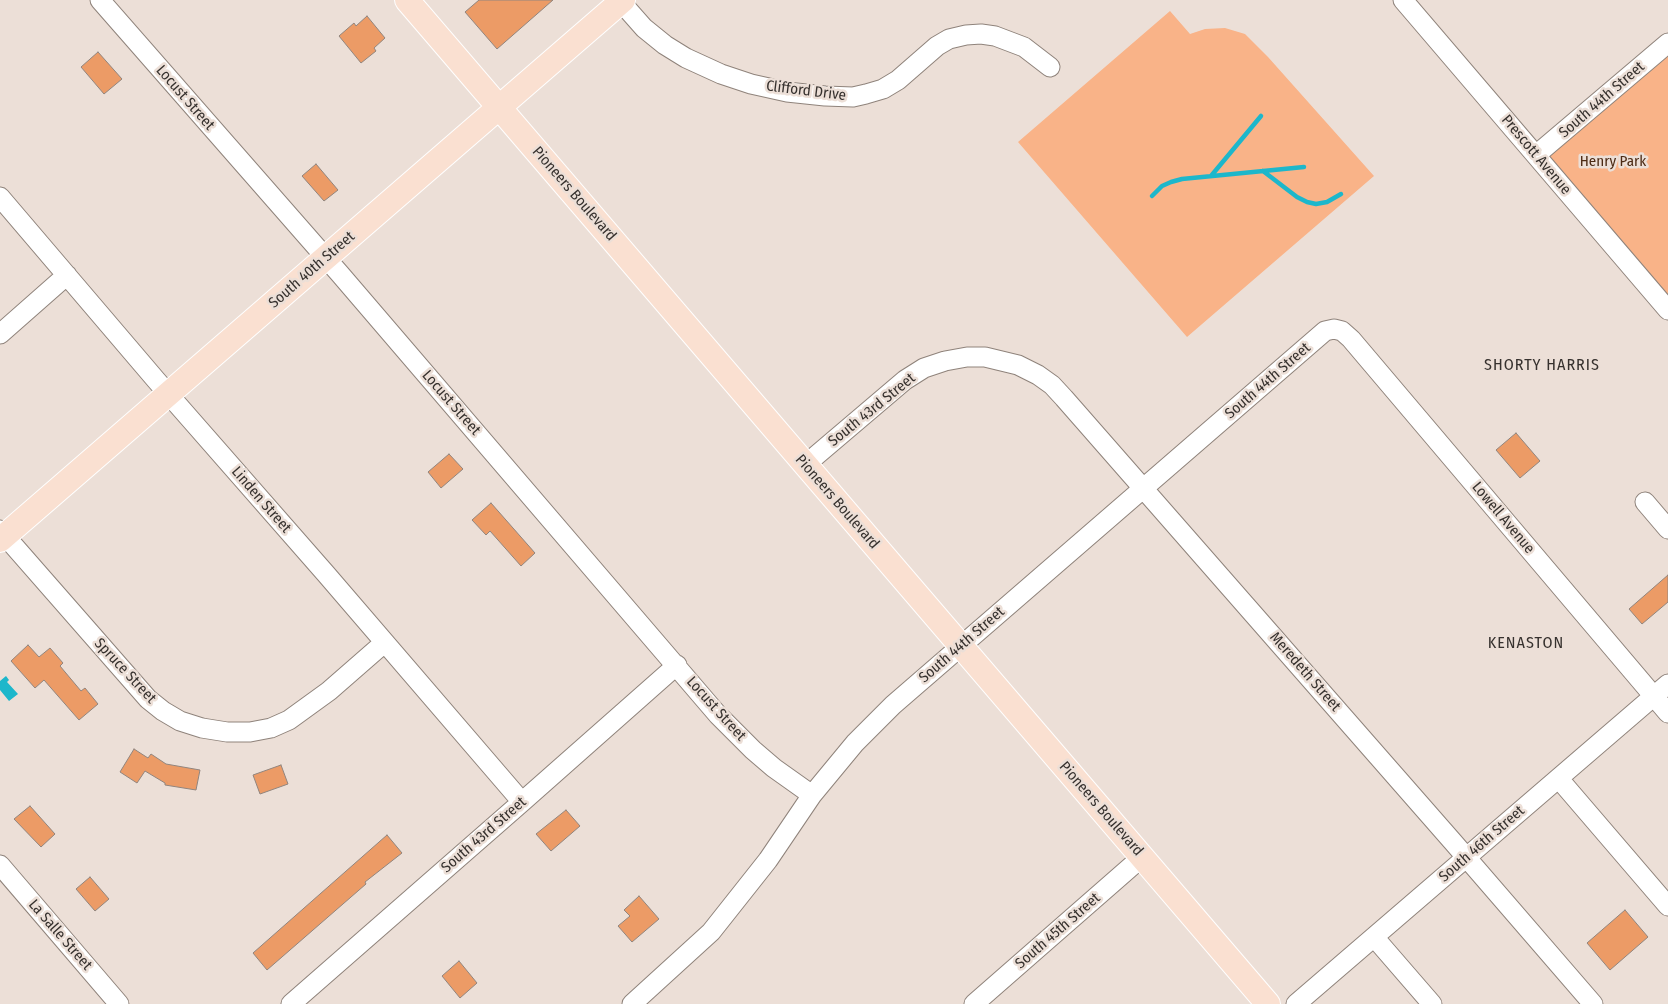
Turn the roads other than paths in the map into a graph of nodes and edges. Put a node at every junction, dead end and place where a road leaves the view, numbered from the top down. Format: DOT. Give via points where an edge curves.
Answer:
graph roads {
  1 [pos="100,0"];
  2 [pos="407,0"];
  3 [pos="1403,0"];
  4 [pos="622,1"];
  5 [pos="1668,43"];
  6 [pos="1050,67"];
  7 [pos="499,107"];
  8 [pos="1536,155"];
  9 [pos="0,197"];
  10 [pos="325,258"];
  11 [pos="67,275"];
  12 [pos="1668,310"];
  13 [pos="1334,329"];
  14 [pos="0,334"];
  15 [pos="1002,360"];
  16 [pos="168,394"];
  17 [pos="805,465"];
  18 [pos="1144,489"];
  19 [pos="1645,502"];
  20 [pos="1668,529"];
  21 [pos="2,535"];
  22 [pos="384,643"];
  23 [pos="960,646"];
  24 [pos="677,665"];
  25 [pos="1661,691"];
  26 [pos="1668,713"];
  27 [pos="1559,779"];
  28 [pos="812,794"];
  29 [pos="522,802"];
  30 [pos="1142,857"];
  31 [pos="1467,857"];
  32 [pos="0,866"];
  33 [pos="1668,906"];
  34 [pos="1374,937"];
  35 [pos="119,1004"];
  36 [pos="290,1004"];
  37 [pos="632,1004"];
  38 [pos="974,1004"];
  39 [pos="1268,1004"];
  40 [pos="1296,1004"];
  41 [pos="1432,1004"];
  42 [pos="1593,1004"];
  1 -- 10 [label="street, Locust Street"];
  2 -- 7 [label="main road, Pioneers Boulevard"];
  3 -- 8 [label="street, Prescott Avenue"];
  4 -- 6 [label="street, Clifford Drive" via="644,28 686,58 720,74 787,92 853,96 883,89 948,39 966,35 981,34 1024,47"];
  4 -- 7 [label="main road, South 40th Street"];
  5 -- 8 [label="street, South 44th Street"];
  7 -- 10 [label="main road, South 40th Street"];
  7 -- 17 [label="main road, Pioneers Boulevard"];
  8 -- 12 [label="street, Prescott Avenue"];
  9 -- 11 [label="street, Linden Street"];
  10 -- 16 [label="main road, South 40th Street"];
  10 -- 24 [label="street, Locust Street"];
  11 -- 14 [label="street"];
  11 -- 16 [label="street, Linden Street"];
  13 -- 18 [label="street, South 44th Street" via="1325,331"];
  13 -- 25 [label="street, Lowell Avenue" via="1351,338"];
  15 -- 17 [label="street, South 43rd Street" via="967,357 924,368 905,380"];
  15 -- 18 [label="street, Meredeth Street" via="1038,375 1052,386"];
  16 -- 21 [label="main road, South 40th Street"];
  16 -- 22 [label="street, Linden Street"];
  17 -- 23 [label="main road, Pioneers Boulevard"];
  18 -- 23 [label="street, South 44th Street"];
  18 -- 31 [label="street, Meredeth Street"];
  19 -- 20 [label="street"];
  21 -- 22 [label="street, Spruce Street" via="148,698 180,721 202,728 250,732 289,720"];
  22 -- 29 [label="street, Linden Street"];
  23 -- 28 [label="street, South 44th Street" via="893,705"];
  23 -- 30 [label="main road, Pioneers Boulevard"];
  24 -- 28 [label="street, Locust Street" via="740,738 774,768"];
  24 -- 29 [label="street, South 43rd Street"];
  25 -- 26 [label="street, Lowell Avenue"];
  25 -- 27 [label="street, South 46th Street"];
  27 -- 31 [label="street, South 46th Street"];
  27 -- 33 [label="street"];
  28 -- 37 [label="street, South 44th Street" via="768,860 711,932"];
  29 -- 36 [label="street, South 43rd Street"];
  30 -- 38 [label="street, South 45th Street"];
  30 -- 39 [label="main road, Pioneers Boulevard"];
  31 -- 34 [label="street, South 46th Street"];
  31 -- 42 [label="street, Meredeth Street"];
  32 -- 35 [label="street, La Salle Street"];
  34 -- 40 [label="street, South 46th Street"];
  34 -- 41 [label="street"];
}
